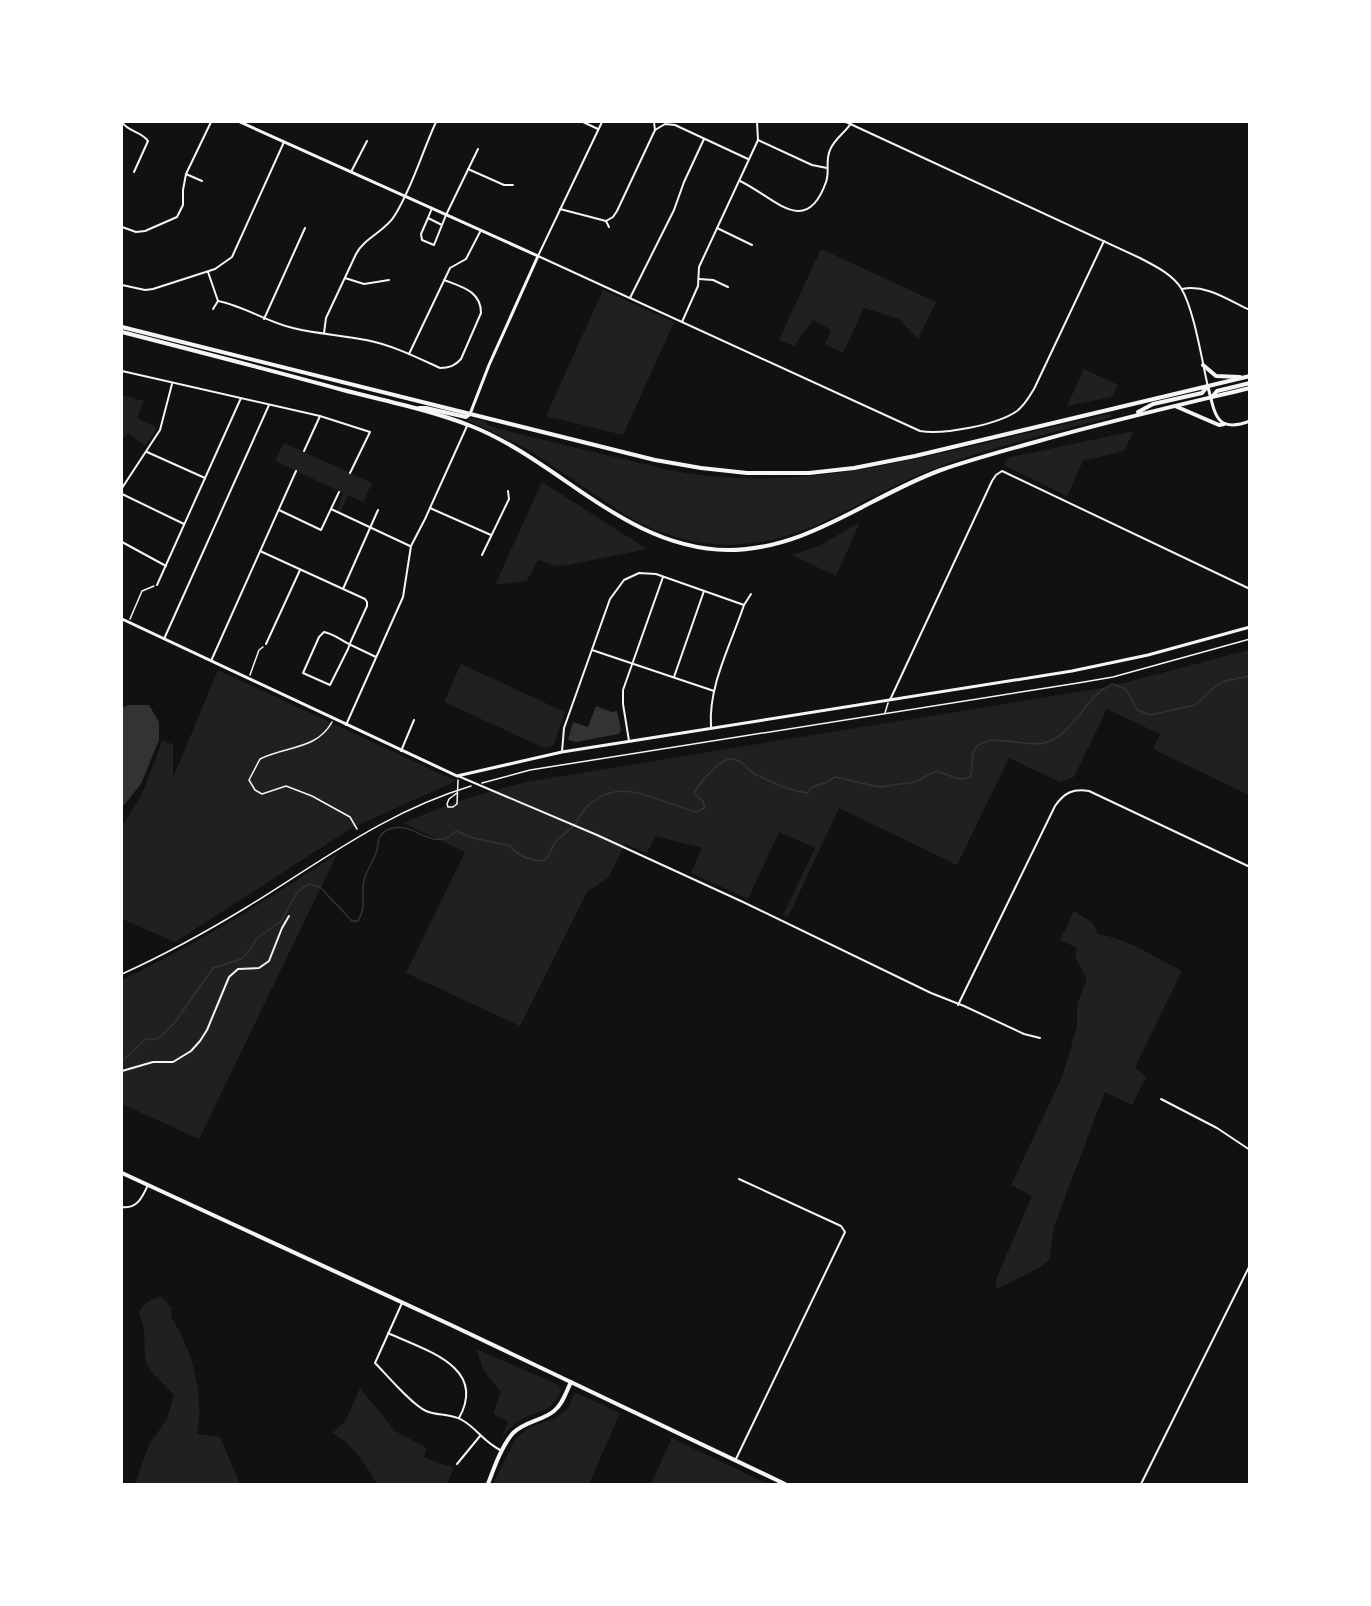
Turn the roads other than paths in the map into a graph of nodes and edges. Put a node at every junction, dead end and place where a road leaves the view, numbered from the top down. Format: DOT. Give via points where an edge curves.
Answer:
graph roads {
  1 [pos="122,122"];
  2 [pos="211,122"];
  3 [pos="240,122"];
  4 [pos="436,122"];
  5 [pos="583,122"];
  6 [pos="602,122"];
  7 [pos="654,122"];
  8 [pos="757,122"];
  9 [pos="846,122"];
  10 [pos="667,123"];
  11 [pos="851,123"];
  12 [pos="125,126"];
  13 [pos="122,129"];
  14 [pos="598,129"];
  15 [pos="655,130"];
  16 [pos="704,139"];
  17 [pos="758,140"];
  18 [pos="367,141"];
  19 [pos="285,142"];
  20 [pos="478,149"];
  21 [pos="749,160"];
  22 [pos="828,168"];
  23 [pos="468,169"];
  24 [pos="134,172"];
  25 [pos="351,172"];
  26 [pos="186,174"];
  27 [pos="739,180"];
  28 [pos="202,181"];
  29 [pos="513,185"];
  30 [pos="404,196"];
  31 [pos="432,208"];
  32 [pos="560,209"];
  33 [pos="446,214"];
  34 [pos="428,218"];
  35 [pos="606,221"];
  36 [pos="442,225"];
  37 [pos="122,227"];
  38 [pos="609,227"];
  39 [pos="305,228"];
  40 [pos="717,228"];
  41 [pos="481,230"];
  42 [pos="1104,241"];
  43 [pos="752,245"];
  44 [pos="538,256"];
  45 [pos="208,272"];
  46 [pos="345,278"];
  47 [pos="699,279"];
  48 [pos="389,280"];
  49 [pos="444,280"];
  50 [pos="122,285"];
  51 [pos="728,286"];
  52 [pos="1182,289"];
  53 [pos="630,298"];
  54 [pos="218,301"];
  55 [pos="213,309"];
  56 [pos="1250,310"];
  57 [pos="264,319"];
  58 [pos="682,322"];
  59 [pos="122,327"];
  60 [pos="122,332"];
  61 [pos="324,333"];
  62 [pos="409,354"];
  63 [pos="1203,365"];
  64 [pos="122,371"];
  65 [pos="1250,376"];
  66 [pos="172,383"];
  67 [pos="1250,386"];
  68 [pos="1208,387"];
  69 [pos="1211,397"];
  70 [pos="241,398"];
  71 [pos="269,405"];
  72 [pos="1174,405"];
  73 [pos="416,409"];
  74 [pos="470,414"];
  75 [pos="320,416"];
  76 [pos="1129,416"];
  77 [pos="1250,421"];
  78 [pos="467,424"];
  79 [pos="1224,424"];
  80 [pos="146,451"];
  81 [pos="304,452"];
  82 [pos="296,471"];
  83 [pos="350,473"];
  84 [pos="205,478"];
  85 [pos="122,488"];
  86 [pos="508,491"];
  87 [pos="339,492"];
  88 [pos="122,494"];
  89 [pos="430,508"];
  90 [pos="331,509"];
  91 [pos="279,510"];
  92 [pos="378,510"];
  93 [pos="184,524"];
  94 [pos="370,527"];
  95 [pos="491,536"];
  96 [pos="122,542"];
  97 [pos="411,546"];
  98 [pos="260,551"];
  99 [pos="482,555"];
  100 [pos="166,566"];
  101 [pos="300,570"];
  102 [pos="663,577"];
  103 [pos="157,585"];
  104 [pos="343,589"];
  105 [pos="1250,589"];
  106 [pos="704,591"];
  107 [pos="751,594"];
  108 [pos="744,605"];
  109 [pos="122,619"];
  110 [pos="1250,627"];
  111 [pos="164,639"];
  112 [pos="266,644"];
  113 [pos="350,645"];
  114 [pos="592,650"];
  115 [pos="376,657"];
  116 [pos="212,661"];
  117 [pos="633,662"];
  118 [pos="674,677"];
  119 [pos="714,691"];
  120 [pos="889,700"];
  121 [pos="414,720"];
  122 [pos="346,725"];
  123 [pos="711,727"];
  124 [pos="629,741"];
  125 [pos="400,751"];
  126 [pos="562,752"];
  127 [pos="457,776"];
  128 [pos="1250,867"];
  129 [pos="289,916"];
  130 [pos="958,1005"];
  131 [pos="1040,1038"];
  132 [pos="122,1071"];
  133 [pos="1161,1099"];
  134 [pos="1250,1150"];
  135 [pos="122,1173"];
  136 [pos="739,1179"];
  137 [pos="148,1185"];
  138 [pos="122,1207"];
  139 [pos="1250,1265"];
  140 [pos="402,1303"];
  141 [pos="388,1333"];
  142 [pos="571,1382"];
  143 [pos="459,1418"];
  144 [pos="480,1436"];
  145 [pos="502,1451"];
  146 [pos="735,1461"];
  147 [pos="457,1464"];
  148 [pos="488,1485"];
  149 [pos="784,1485"];
  150 [pos="1142,1485"];
  1 -- 12 [label="street"];
  2 -- 26 [label="street"];
  3 -- 19 [label="street"];
  4 -- 30 [label="street"];
  5 -- 14 [label="street"];
  6 -- 14 [label="street"];
  7 -- 15 [label="street"];
  8 -- 17 [label="street"];
  9 -- 11 [label="street"];
  10 -- 15 [label="street"];
  10 -- 16 [label="street"];
  11 -- 22 [label="street" via="831,147"];
  11 -- 42 [label="street"];
  12 -- 13 [label="street"];
  12 -- 24 [label="street" via="148,141"];
  14 -- 32 [label="street"];
  15 -- 35 [label="street" via="618,211"];
  16 -- 21 [label="street"];
  16 -- 53 [label="street"];
  17 -- 21 [label="street"];
  17 -- 22 [label="street" via="812,165"];
  18 -- 25 [label="street"];
  19 -- 25 [label="street"];
  19 -- 45 [label="street" via="236,251 224,264"];
  20 -- 23 [label="street"];
  21 -- 27 [label="street"];
  22 -- 27 [label="street" via="816,204 806,211 785,207"];
  23 -- 29 [label="street"];
  23 -- 33 [label="street"];
  25 -- 30 [label="street"];
  26 -- 28 [label="street"];
  26 -- 37 [label="street" via="183,205 177,217 145,231"];
  27 -- 40 [label="street"];
  30 -- 31 [label="street"];
  30 -- 46 [label="street" via="393,218 358,249"];
  31 -- 33 [label="street"];
  31 -- 34 [label="street"];
  32 -- 35 [label="street"];
  32 -- 44 [label="street"];
  33 -- 36 [label="street"];
  33 -- 41 [label="street"];
  34 -- 36 [label="street"];
  34 -- 36 [label="street" via="421,238 430,245 434,245"];
  35 -- 38 [label="street"];
  39 -- 57 [label="street"];
  40 -- 43 [label="street"];
  40 -- 47 [label="street" via="699,267"];
  41 -- 44 [label="street"];
  41 -- 49 [label="street" via="470,254 450,268"];
  42 -- 52 [label="street" via="1155,266"];
  42 -- 58 [label="street" via="1025,404 1002,419 942,433 920,431"];
  44 -- 53 [label="street"];
  44 -- 74 [label="street"];
  45 -- 50 [label="street" via="153,289"];
  45 -- 54 [label="street"];
  46 -- 48 [label="street" via="364,284"];
  46 -- 61 [label="street" via="326,318"];
  47 -- 51 [label="street"];
  47 -- 58 [label="street"];
  49 -- 62 [label="street"];
  49 -- 62 [label="street" via="473,292 481,303 482,313 465,352 457,363 446,368"];
  52 -- 56 [label="street" via="1205,289"];
  52 -- 63 [label="street"];
  53 -- 58 [label="street"];
  54 -- 55 [label="street"];
  54 -- 57 [label="street"];
  57 -- 61 [label="street"];
  59 -- 74 [label="main road"];
  60 -- 73 [label="main road"];
  61 -- 62 [label="street" via="389,345"];
  63 -- 65 [label="main road" via="1218,377"];
  63 -- 68 [label="street"];
  64 -- 66 [label="street"];
  65 -- 68 [label="main road"];
  66 -- 70 [label="street"];
  66 -- 80 [label="street" via="160,430"];
  67 -- 69 [label="main road"];
  68 -- 69 [label="street"];
  68 -- 74 [label="main road" via="877,465 809,473 747,473 678,464"];
  68 -- 76 [label="main road" via="1202,393 1153,404"];
  69 -- 72 [label="main road"];
  69 -- 79 [label="street" via="1217,418"];
  70 -- 71 [label="street"];
  70 -- 84 [label="street"];
  71 -- 75 [label="street"];
  71 -- 111 [label="street"];
  72 -- 76 [label="main road"];
  72 -- 79 [label="main road"];
  73 -- 74 [label="main road" via="466,417"];
  73 -- 78 [label="main road"];
  75 -- 81 [label="street"];
  75 -- 83 [label="street" via="370,432"];
  76 -- 78 [label="main road" via="939,470 789,541 726,550 679,543 642,529 528,455"];
  77 -- 79 [label="street" via="1235,426"];
  78 -- 89 [label="street"];
  80 -- 84 [label="street"];
  80 -- 85 [label="street"];
  82 -- 91 [label="street"];
  84 -- 93 [label="street"];
  86 -- 95 [label="street"];
  87 -- 90 [label="street"];
  88 -- 93 [label="street"];
  89 -- 95 [label="street"];
  89 -- 97 [label="street"];
  90 -- 91 [label="street" via="321,530"];
  90 -- 94 [label="street"];
  91 -- 98 [label="street"];
  92 -- 94 [label="street"];
  93 -- 100 [label="street"];
  94 -- 97 [label="street"];
  94 -- 104 [label="street"];
  95 -- 99 [label="street"];
  96 -- 100 [label="street"];
  97 -- 115 [label="street" via="403,597"];
  98 -- 101 [label="street"];
  98 -- 116 [label="street"];
  100 -- 103 [label="street"];
  101 -- 104 [label="street"];
  101 -- 112 [label="street"];
  102 -- 106 [label="street"];
  102 -- 114 [label="street" via="648,573 630,576 618,586"];
  102 -- 117 [label="street"];
  104 -- 113 [label="street" via="367,602"];
  105 -- 120 [label="street" via="1007,472 999,472"];
  106 -- 108 [label="street"];
  106 -- 118 [label="street"];
  107 -- 108 [label="street"];
  108 -- 119 [label="street"];
  109 -- 111 [label="street"];
  110 -- 120 [label="street" via="1099,666"];
  111 -- 116 [label="street"];
  113 -- 113 [label="street" via="330,686 303,673 324,632"];
  113 -- 115 [label="street"];
  114 -- 117 [label="street"];
  114 -- 126 [label="street" via="564,728"];
  115 -- 122 [label="street"];
  116 -- 122 [label="street"];
  117 -- 118 [label="street"];
  117 -- 124 [label="street" via="622,697"];
  118 -- 119 [label="street"];
  119 -- 123 [label="street"];
  120 -- 123 [label="street"];
  121 -- 125 [label="street"];
  122 -- 125 [label="street"];
  123 -- 124 [label="street"];
  124 -- 126 [label="street"];
  125 -- 127 [label="street"];
  126 -- 127 [label="street"];
  127 -- 130 [label="street" via="582,828"];
  128 -- 130 [label="street" via="1089,791 1071,791 1055,806"];
  129 -- 132 [label="street" via="269,961 259,968 238,969 229,977 207,1030 191,1051 173,1062 153,1062"];
  130 -- 131 [label="street"];
  133 -- 134 [label="street" via="1218,1128"];
  135 -- 137 [label="main road"];
  136 -- 146 [label="street" via="841,1226 845,1232"];
  137 -- 138 [label="street" via="137,1204"];
  137 -- 140 [label="main road"];
  139 -- 150 [label="street"];
  140 -- 141 [label="street"];
  140 -- 142 [label="main road"];
  141 -- 143 [label="street" via="449,1361 457,1369 467,1393"];
  141 -- 143 [label="street" via="375,1363 420,1407"];
  142 -- 145 [label="main road" via="555,1410 519,1428"];
  142 -- 146 [label="main road"];
  143 -- 144 [label="street"];
  144 -- 145 [label="street"];
  144 -- 147 [label="street"];
  145 -- 148 [label="main road"];
  146 -- 149 [label="main road"];
}
